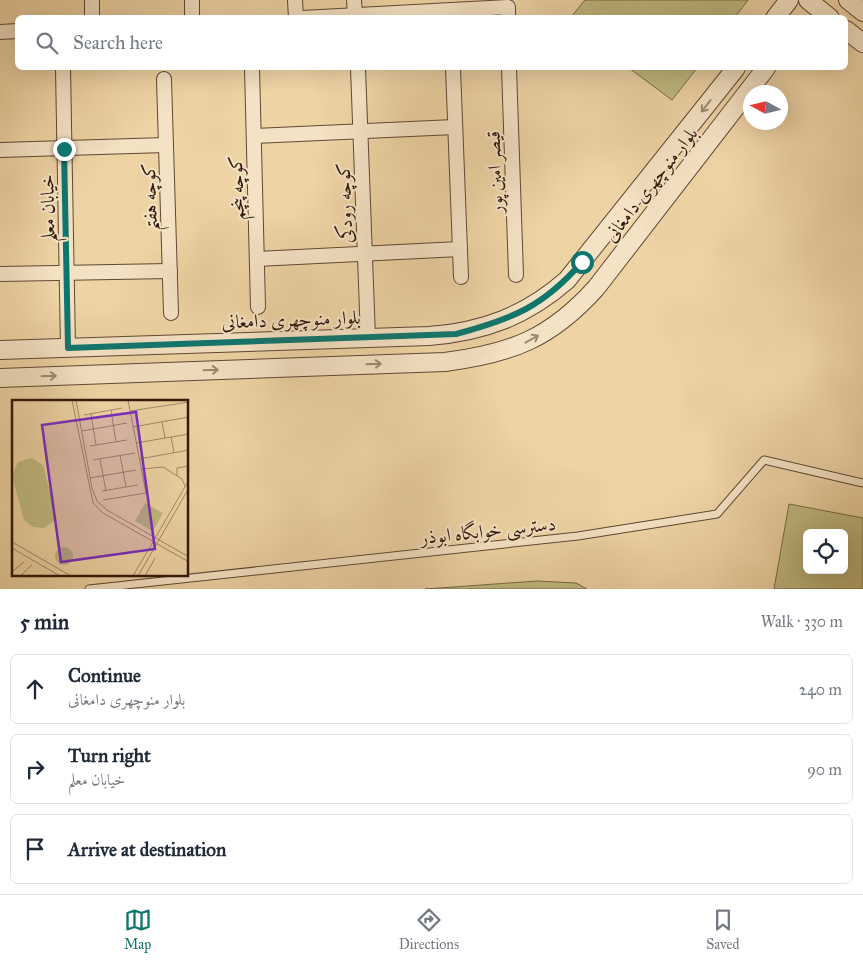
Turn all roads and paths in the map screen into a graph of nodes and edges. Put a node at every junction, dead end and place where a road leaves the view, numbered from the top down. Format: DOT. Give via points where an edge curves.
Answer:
graph roads {
  1 [pos="92,0"];
  2 [pos="192,0"];
  3 [pos="295,0"];
  4 [pos="354,0"];
  5 [pos="789,0"];
  6 [pos="848,0"];
  7 [pos="811,6"];
  8 [pos="863,12"];
  9 [pos="92,15"];
  10 [pos="192,15"];
  11 [pos="296,15"];
  12 [pos="355,15"];
  13 [pos="508,15"];
  14 [pos="777,15"];
  15 [pos="825,15"];
  16 [pos="15,31"];
  17 [pos="0,32"];
  18 [pos="848,32"];
  19 [pos="863,43"];
  20 [pos="63,70"];
  21 [pos="252,70"];
  22 [pos="358,70"];
  23 [pos="453,70"];
  24 [pos="509,70"];
  25 [pos="734,70"];
  26 [pos="764,70"];
  27 [pos="164,79"];
  28 [pos="456,127"];
  29 [pos="360,131"];
  30 [pos="254,136"];
  31 [pos="166,145"];
  32 [pos="64,149"];
  33 [pos="0,150"];
  34 [pos="460,249"];
  35 [pos="365,253"];
  36 [pos="257,259"];
  37 [pos="170,270"];
  38 [pos="66,273"];
  39 [pos="0,274"];
  40 [pos="516,275"];
  41 [pos="461,277"];
  42 [pos="258,307"];
  43 [pos="171,314"];
  44 [pos="368,338"];
  45 [pos="68,348"];
  46 [pos="0,350"];
  47 [pos="0,378"];
  48 [pos="863,484"];
  49 [pos="89,589"];
  1 -- 9 [label="street"];
  2 -- 10 [label="street"];
  3 -- 11 [label="street"];
  4 -- 12 [label="street"];
  5 -- 14 [label="street"];
  6 -- 8 [label="street"];
  7 -- 15 [label="street"];
  12 -- 13 [label="street" via="508,7"];
  16 -- 17 [label="street"];
  18 -- 19 [label="street"];
  20 -- 32 [label="street, خیابان معلم"];
  21 -- 30 [label="street, کوچه پنچم"];
  22 -- 29 [label="street, کوچه رودکی"];
  23 -- 28 [label="street"];
  24 -- 40 [label="street, قیصر امین پور"];
  25 -- 44 [label="street, بلوار منوچهری دامغانی, one-way" via="582,262 550,295 520,314 456,334"];
  47 -- 26 [label="street, بلوار منوچهری دامغانی, one-way" via="445,362 489,355 526,343 563,320 596,288"];
  27 -- 31 [label="street, کوچه هفتم"];
  28 -- 29 [label="street"];
  28 -- 34 [label="street"];
  29 -- 30 [label="street"];
  29 -- 35 [label="street, کوچه رودکی"];
  30 -- 36 [label="street, کوچه پنچم"];
  31 -- 32 [label="street"];
  31 -- 37 [label="street, کوچه هفتم"];
  32 -- 33 [label="street"];
  32 -- 38 [label="street, خیابان معلم"];
  34 -- 35 [label="street"];
  34 -- 41 [label="street"];
  35 -- 36 [label="street"];
  35 -- 44 [label="street, کوچه رودکی"];
  36 -- 42 [label="street, کوچه پنچم"];
  37 -- 38 [label="street"];
  37 -- 43 [label="street, کوچه هفتم"];
  38 -- 39 [label="street"];
  38 -- 45 [label="street, خیابان معلم"];
  44 -- 45 [label="street, بلوار منوچهری دامغانی"];
  45 -- 46 [label="street, بلوار منوچهری دامغانی"];
  48 -- 49 [label="lane, دسترسی خوابگاه ابوذر" via="764,460 717,514 578,536"];
}
